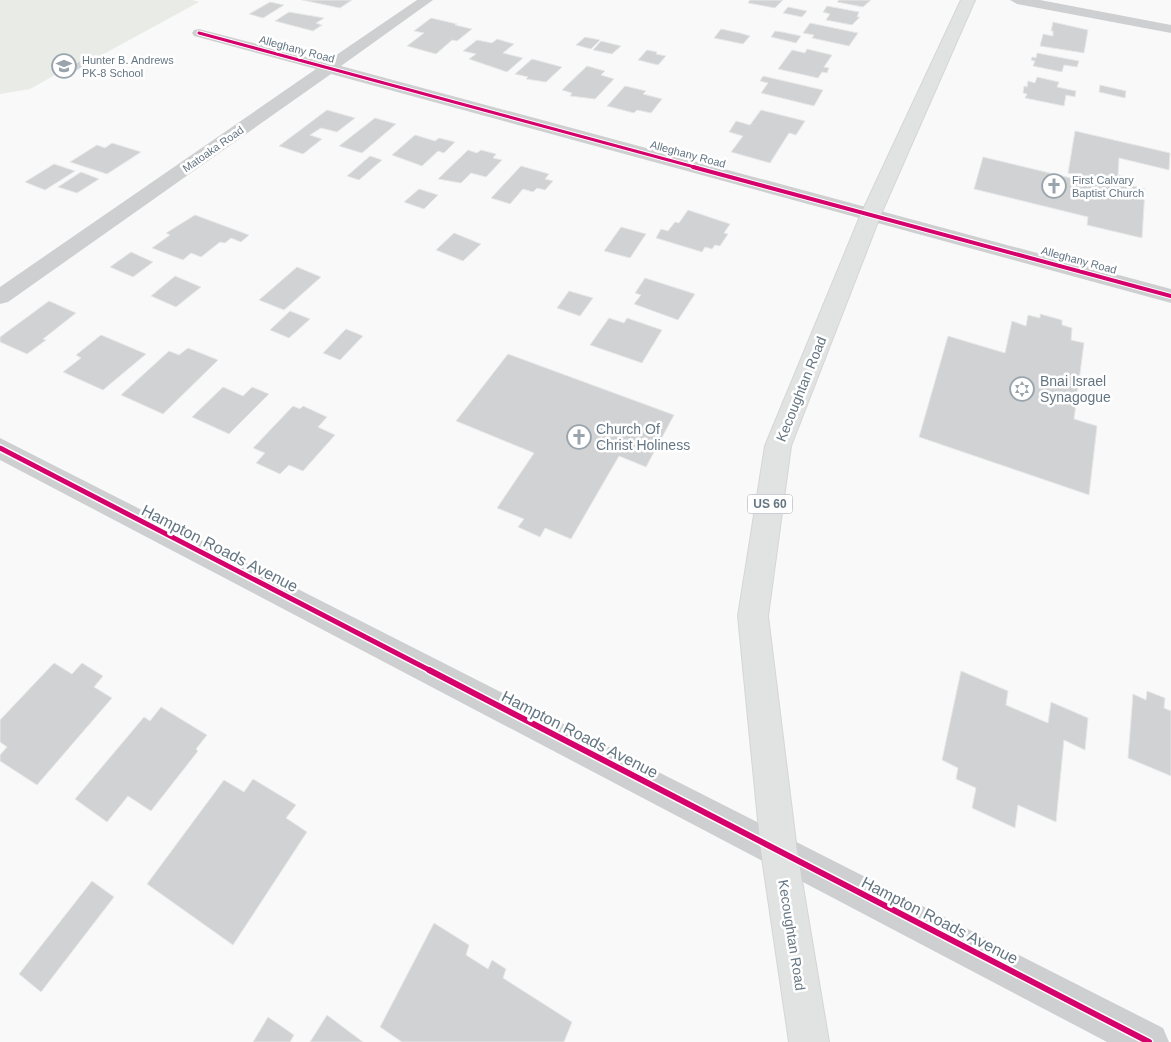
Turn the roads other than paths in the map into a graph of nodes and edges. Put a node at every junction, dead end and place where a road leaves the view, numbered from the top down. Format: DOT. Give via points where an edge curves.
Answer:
graph roads {
  1 [pos="426,0"];
  2 [pos="968,0"];
  3 [pos="1017,0"];
  4 [pos="1171,29"];
  5 [pos="199,33"];
  6 [pos="328,68"];
  7 [pos="871,214"];
  8 [pos="1171,296"];
  9 [pos="0,298"];
  10 [pos="0,448"];
  11 [pos="779,851"];
  12 [pos="809,1042"];
  13 [pos="1149,1042"];
  1 -- 6 [label="street, Matoaka Road"];
  2 -- 7 [label="main road, Kecoughtan Road / US 60"];
  3 -- 4 [label="street"];
  5 -- 6 [label="street, Alleghany Road"];
  6 -- 7 [label="street, Alleghany Road"];
  6 -- 9 [label="street, Matoaka Road"];
  7 -- 8 [label="street, Alleghany Road"];
  7 -- 11 [label="main road, Kecoughtan Road / US 60" via="778,446 754,607"];
  10 -- 11 [label="street, Hampton Roads Avenue"];
  11 -- 12 [label="main road, Kecoughtan Road / US 60"];
  11 -- 13 [label="street, Hampton Roads Avenue"];
}
